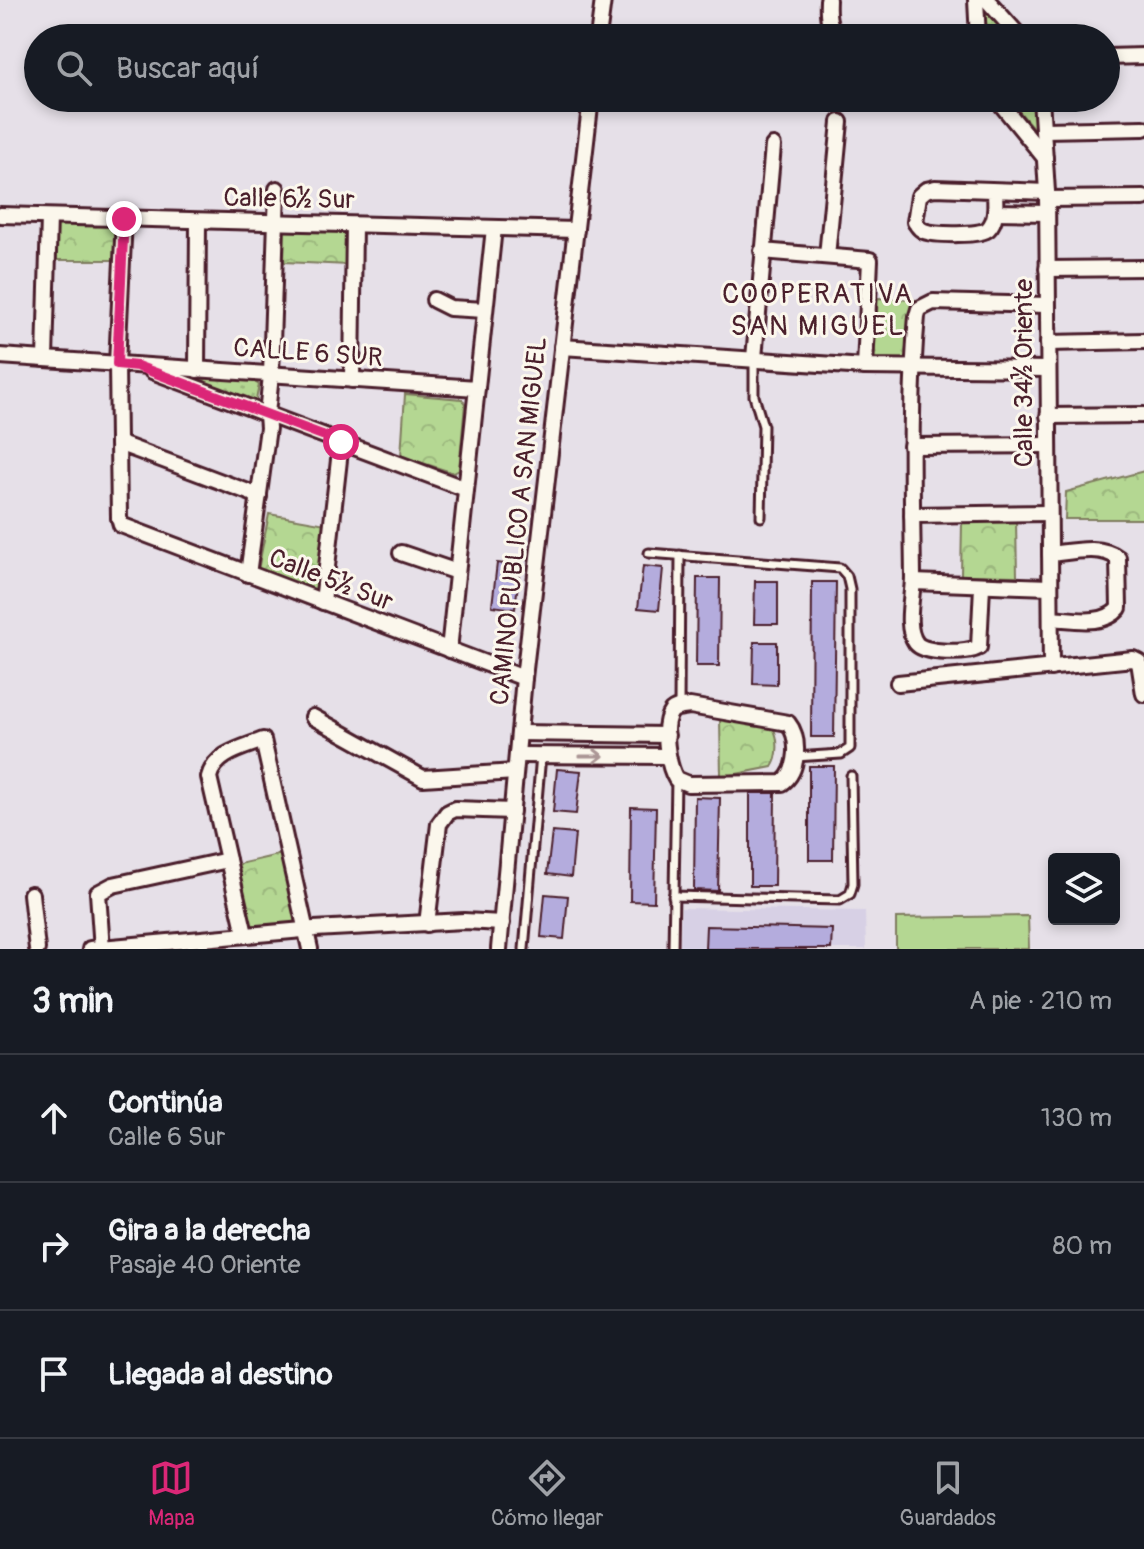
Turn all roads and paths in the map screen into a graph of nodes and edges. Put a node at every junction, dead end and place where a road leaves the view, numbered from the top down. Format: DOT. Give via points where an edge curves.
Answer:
graph roads {
  1 [pos="603,0"];
  2 [pos="828,0"];
  3 [pos="976,0"];
  4 [pos="987,0"];
  5 [pos="600,24"];
  6 [pos="834,24"];
  7 [pos="977,24"];
  8 [pos="1008,24"];
  9 [pos="1144,56"];
  10 [pos="1120,57"];
  11 [pos="589,112"];
  12 [pos="1008,112"];
  13 [pos="1042,112"];
  14 [pos="840,122"];
  15 [pos="1144,128"];
  16 [pos="1044,130"];
  17 [pos="773,146"];
  18 [pos="1046,158"];
  19 [pos="277,189"];
  20 [pos="995,191"];
  21 [pos="1144,198"];
  22 [pos="1047,201"];
  23 [pos="995,212"];
  24 [pos="0,215"];
  25 [pos="49,217"];
  26 [pos="124,219"];
  27 [pos="198,221"];
  28 [pos="276,223"];
  29 [pos="354,225"];
  30 [pos="494,228"];
  31 [pos="576,230"];
  32 [pos="762,251"];
  33 [pos="827,256"];
  34 [pos="1144,268"];
  35 [pos="1047,269"];
  36 [pos="434,300"];
  37 [pos="1047,305"];
  38 [pos="485,310"];
  39 [pos="1144,341"];
  40 [pos="1048,343"];
  41 [pos="562,347"];
  42 [pos="0,356"];
  43 [pos="754,358"];
  44 [pos="45,359"];
  45 [pos="117,364"];
  46 [pos="137,366"];
  47 [pos="865,367"];
  48 [pos="912,369"];
  49 [pos="1048,369"];
  50 [pos="197,370"];
  51 [pos="271,375"];
  52 [pos="352,380"];
  53 [pos="477,388"];
  54 [pos="267,414"];
  55 [pos="1144,415"];
  56 [pos="1048,416"];
  57 [pos="341,442"];
  58 [pos="118,443"];
  59 [pos="1049,445"];
  60 [pos="911,446"];
  61 [pos="466,489"];
  62 [pos="259,496"];
  63 [pos="1049,513"];
  64 [pos="912,515"];
  65 [pos="761,517"];
  66 [pos="401,553"];
  67 [pos="649,553"];
  68 [pos="1050,554"];
  69 [pos="680,555"];
  70 [pos="457,572"];
  71 [pos="248,574"];
  72 [pos="913,582"];
  73 [pos="982,586"];
  74 [pos="1050,587"];
  75 [pos="323,602"];
  76 [pos="1051,618"];
  77 [pos="449,650"];
  78 [pos="1051,668"];
  79 [pos="524,678"];
  80 [pos="898,683"];
  81 [pos="1144,694"];
  82 [pos="679,707"];
  83 [pos="313,717"];
  84 [pos="519,733"];
  85 [pos="667,735"];
  86 [pos="517,755"];
  87 [pos="541,755"];
  88 [pos="667,756"];
  89 [pos="795,757"];
  90 [pos="515,772"];
  91 [pos="851,776"];
  92 [pos="676,779"];
  93 [pos="512,811"];
  94 [pos="228,860"];
  95 [pos="31,894"];
  96 [pos="673,896"];
  97 [pos="502,923"];
  98 [pos="427,924"];
  99 [pos="307,930"];
  100 [pos="245,934"];
  101 [pos="37,949"];
  102 [pos="98,949"];
  103 [pos="310,949"];
  104 [pos="499,949"];
  105 [pos="524,949"];
  106 [pos="673,949"];
  1 -- 5 [label="street"];
  2 -- 6 [label="street" via="827,14"];
  3 -- 7 [label="street"];
  4 -- 8 [label="street"];
  9 -- 10 [label="street"];
  11 -- 31 [label="street, CAMINO PUBLICO A SAN MIGUEL"];
  12 -- 18 [label="street"];
  13 -- 16 [label="street, Calle 34½ Oriente"];
  14 -- 33 [label="street"];
  15 -- 16 [label="street"];
  16 -- 18 [label="street, Calle 34½ Oriente"];
  17 -- 32 [label="street"];
  18 -- 22 [label="street, Calle 34½ Oriente"];
  19 -- 28 [label="street"];
  20 -- 22 [label="street"];
  20 -- 23 [label="street"];
  20 -- 23 [label="street" via="926,190 919,196 915,222 928,232 978,234 988,229"];
  21 -- 22 [label="street"];
  22 -- 23 [label="street"];
  22 -- 35 [label="street, Calle 34½ Oriente"];
  24 -- 25 [label="street, Calle 6½ Sur"];
  25 -- 26 [label="street, Calle 6½ Sur"];
  25 -- 44 [label="street"];
  26 -- 27 [label="street, Calle 6½ Sur"];
  26 -- 45 [label="street"];
  27 -- 28 [label="street, Calle 6½ Sur"];
  27 -- 50 [label="street"];
  28 -- 29 [label="street, Calle 6½ Sur"];
  28 -- 51 [label="street"];
  29 -- 30 [label="street, Calle 6½ Sur"];
  29 -- 52 [label="street"];
  30 -- 31 [label="street, Calle 6½ Sur"];
  30 -- 38 [label="street"];
  31 -- 41 [label="street, CAMINO PUBLICO A SAN MIGUEL"];
  32 -- 33 [label="street"];
  32 -- 43 [label="street"];
  33 -- 47 [label="street" via="870,260"];
  34 -- 35 [label="street"];
  35 -- 37 [label="street, Calle 34½ Oriente"];
  36 -- 38 [label="street" via="445,307"];
  37 -- 40 [label="street, Calle 34½ Oriente"];
  37 -- 48 [label="street" via="933,302 919,309"];
  38 -- 53 [label="street"];
  39 -- 40 [label="street"];
  40 -- 49 [label="street, Calle 34½ Oriente"];
  41 -- 43 [label="street"];
  41 -- 79 [label="street, CAMINO PUBLICO A SAN MIGUEL"];
  42 -- 44 [label="street, CALLE 6 SUR"];
  43 -- 47 [label="street"];
  43 -- 65 [label="lane" via="754,396 763,426"];
  44 -- 45 [label="street, CALLE 6 SUR"];
  45 -- 46 [label="street, CALLE 6 SUR"];
  45 -- 58 [label="street"];
  46 -- 50 [label="street, CALLE 6 SUR"];
  46 -- 54 [label="street, CALLE 6 SUR"];
  47 -- 48 [label="street"];
  48 -- 49 [label="street"];
  48 -- 60 [label="street"];
  49 -- 56 [label="street, Calle 34½ Oriente"];
  50 -- 51 [label="street, CALLE 6 SUR"];
  51 -- 52 [label="street, CALLE 6 SUR"];
  51 -- 54 [label="street"];
  52 -- 53 [label="street, CALLE 6 SUR"];
  53 -- 61 [label="street"];
  54 -- 57 [label="street, CALLE 6 SUR"];
  54 -- 62 [label="street"];
  55 -- 56 [label="street"];
  56 -- 59 [label="street, Calle 34½ Oriente"];
  57 -- 61 [label="street, CALLE 6 SUR"];
  57 -- 75 [label="street"];
  58 -- 62 [label="street"];
  58 -- 71 [label="street, Calle 5½ Sur" via="121,525"];
  59 -- 60 [label="street"];
  59 -- 63 [label="street, Calle 34½ Oriente"];
  60 -- 64 [label="street"];
  61 -- 70 [label="street"];
  62 -- 71 [label="street"];
  63 -- 64 [label="street"];
  63 -- 68 [label="street, Calle 34½ Oriente"];
  64 -- 72 [label="street"];
  66 -- 70 [label="street"];
  67 -- 69 [label="lane"];
  68 -- 74 [label="street, Calle 34½ Oriente"];
  68 -- 76 [label="street" via="1112,553 1118,558 1119,608 1101,620"];
  69 -- 82 [label="lane"];
  69 -- 89 [label="lane" via="840,568 847,576 850,748 841,754"];
  70 -- 77 [label="street"];
  71 -- 75 [label="street, Calle 5½ Sur"];
  72 -- 73 [label="street"];
  72 -- 73 [label="street" via="911,634 924,650 970,652 979,647"];
  73 -- 74 [label="street"];
  74 -- 76 [label="street, Calle 34½ Oriente"];
  75 -- 77 [label="street, Calle 5½ Sur"];
  76 -- 78 [label="street, Calle 34½ Oriente"];
  77 -- 79 [label="street, Calle 5½ Sur"];
  78 -- 80 [label="street"];
  78 -- 81 [label="street" via="1133,659 1141,668"];
  79 -- 84 [label="street, CAMINO PUBLICO A SAN MIGUEL"];
  82 -- 85 [label="street" via="670,713"];
  82 -- 89 [label="street" via="788,723 794,730"];
  83 -- 90 [label="street" via="423,778"];
  84 -- 85 [label="street"];
  84 -- 86 [label="street, CAMINO PUBLICO A SAN MIGUEL"];
  85 -- 88 [label="street"];
  86 -- 87 [label="street"];
  86 -- 90 [label="street, CAMINO PUBLICO A SAN MIGUEL"];
  87 -- 88 [label="street, one-way"];
  87 -- 105 [label="lane"];
  88 -- 92 [label="street"];
  89 -- 92 [label="street" via="793,770 782,783 688,784"];
  90 -- 93 [label="street, CAMINO PUBLICO A SAN MIGUEL"];
  91 -- 96 [label="lane" via="850,894 840,900"];
  92 -- 96 [label="lane"];
  93 -- 97 [label="street, CAMINO PUBLICO A SAN MIGUEL"];
  93 -- 98 [label="street" via="447,813 439,824"];
  94 -- 99 [label="street" via="211,767 225,755 263,740"];
  94 -- 100 [label="street"];
  94 -- 102 [label="street" via="113,885 98,893"];
  95 -- 101 [label="street"];
  96 -- 106 [label="lane"];
  97 -- 98 [label="street"];
  97 -- 104 [label="street, CAMINO PUBLICO A SAN MIGUEL"];
  98 -- 99 [label="street"];
  99 -- 100 [label="street"];
  99 -- 103 [label="street"];
  100 -- 102 [label="street"];
}
